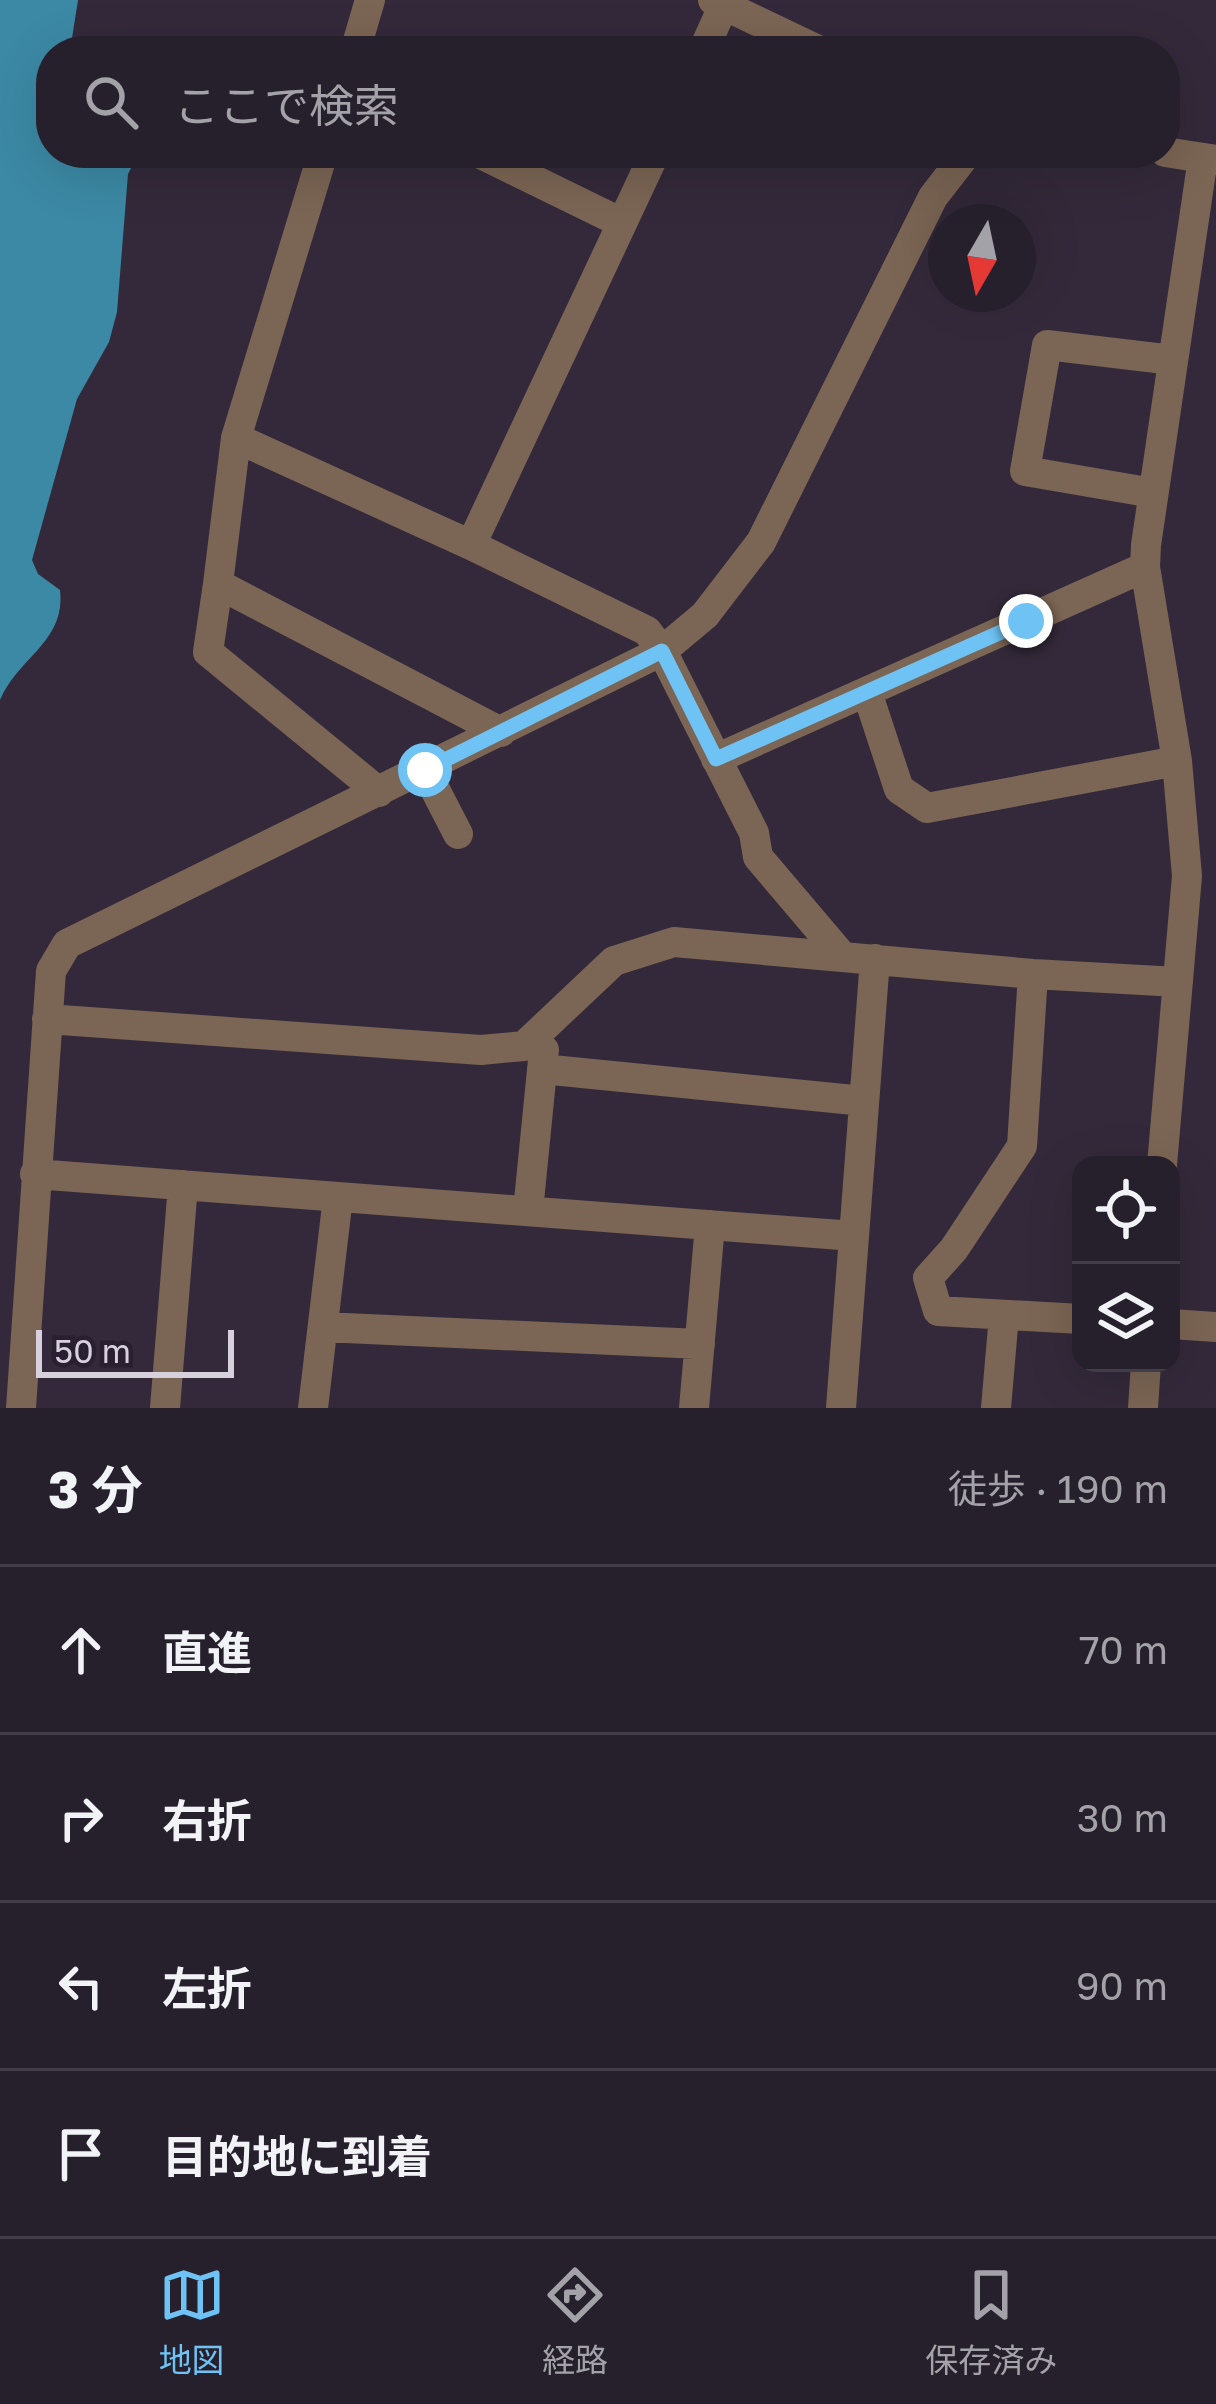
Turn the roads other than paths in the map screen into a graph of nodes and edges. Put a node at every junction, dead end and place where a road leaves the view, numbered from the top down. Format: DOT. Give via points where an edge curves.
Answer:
graph roads {
  1 [pos="370,0"];
  2 [pos="721,2"];
  3 [pos="359,36"];
  4 [pos="709,36"];
  5 [pos="790,36"];
  6 [pos="1209,159"];
  7 [pos="318,168"];
  8 [pos="510,168"];
  9 [pos="648,168"];
  10 [pos="955,168"];
  11 [pos="622,223"];
  12 [pos="1173,360"];
  13 [pos="236,438"];
  14 [pos="1153,493"];
  15 [pos="472,545"];
  16 [pos="1145,567"];
  17 [pos="218,584"];
  18 [pos="662,651"];
  19 [pos="867,692"];
  20 [pos="501,732"];
  21 [pos="716,759"];
  22 [pos="1177,761"];
  23 [pos="425,770"];
  24 [pos="379,792"];
  25 [pos="458,834"];
  26 [pos="1201,877"];
  27 [pos="842,956"];
  28 [pos="875,958"];
  29 [pos="1033,974"];
  30 [pos="1178,982"];
  31 [pos="47,1019"];
  32 [pos="546,1026"];
  33 [pos="542,1069"];
  34 [pos="864,1101"];
  35 [pos="1163,1156"];
  36 [pos="35,1174"];
  37 [pos="183,1185"];
  38 [pos="338,1197"];
  39 [pos="527,1211"];
  40 [pos="710,1226"];
  41 [pos="854,1236"];
  42 [pos="1004,1315"];
  43 [pos="1072,1319"];
  44 [pos="1180,1325"];
  45 [pos="323,1327"];
  46 [pos="1216,1327"];
  47 [pos="700,1344"];
  48 [pos="1145,1372"];
  49 [pos="21,1408"];
  50 [pos="165,1408"];
  51 [pos="313,1408"];
  52 [pos="694,1408"];
  53 [pos="841,1408"];
  54 [pos="996,1408"];
  55 [pos="1143,1408"];
  1 -- 3 [label="street"];
  2 -- 4 [label="street"];
  2 -- 5 [label="street"];
  6 -- 12 [label="street"];
  7 -- 13 [label="street"];
  8 -- 11 [label="street"];
  9 -- 11 [label="street"];
  10 -- 18 [label="street" via="933,197 761,542 705,615"];
  11 -- 15 [label="street"];
  12 -- 14 [label="street"];
  12 -- 14 [label="street" via="1047,345 1025,471"];
  13 -- 15 [label="street"];
  13 -- 17 [label="street"];
  14 -- 16 [label="street"];
  15 -- 18 [label="street" via="647,631"];
  16 -- 19 [label="street"];
  16 -- 22 [label="street"];
  17 -- 20 [label="street"];
  17 -- 24 [label="street" via="208,652"];
  18 -- 20 [label="street"];
  18 -- 21 [label="street"];
  19 -- 21 [label="street"];
  19 -- 22 [label="street" via="899,789 927,808"];
  20 -- 23 [label="street"];
  21 -- 27 [label="street" via="758,857"];
  22 -- 26 [label="street"];
  23 -- 24 [label="street"];
  23 -- 25 [label="street"];
  24 -- 31 [label="street" via="67,944 50,971"];
  26 -- 30 [label="street"];
  27 -- 28 [label="street"];
  27 -- 32 [label="street" via="674,942 614,961"];
  28 -- 29 [label="street"];
  28 -- 34 [label="street"];
  29 -- 30 [label="street"];
  29 -- 42 [label="street" via="1022,1146 928,1278 938,1311"];
  30 -- 35 [label="street"];
  31 -- 32 [label="street" via="482,1050 524,1046"];
  31 -- 36 [label="street"];
  32 -- 33 [label="street"];
  33 -- 34 [label="street"];
  33 -- 39 [label="street"];
  34 -- 41 [label="street"];
  36 -- 37 [label="street"];
  36 -- 49 [label="street"];
  37 -- 38 [label="street"];
  37 -- 50 [label="street"];
  38 -- 39 [label="street"];
  38 -- 45 [label="street"];
  39 -- 40 [label="street"];
  40 -- 41 [label="street"];
  40 -- 47 [label="street"];
  41 -- 53 [label="street"];
  42 -- 43 [label="street"];
  42 -- 54 [label="street"];
  44 -- 46 [label="street"];
  45 -- 47 [label="street"];
  45 -- 51 [label="street"];
  47 -- 52 [label="street"];
  48 -- 55 [label="street"];
}
